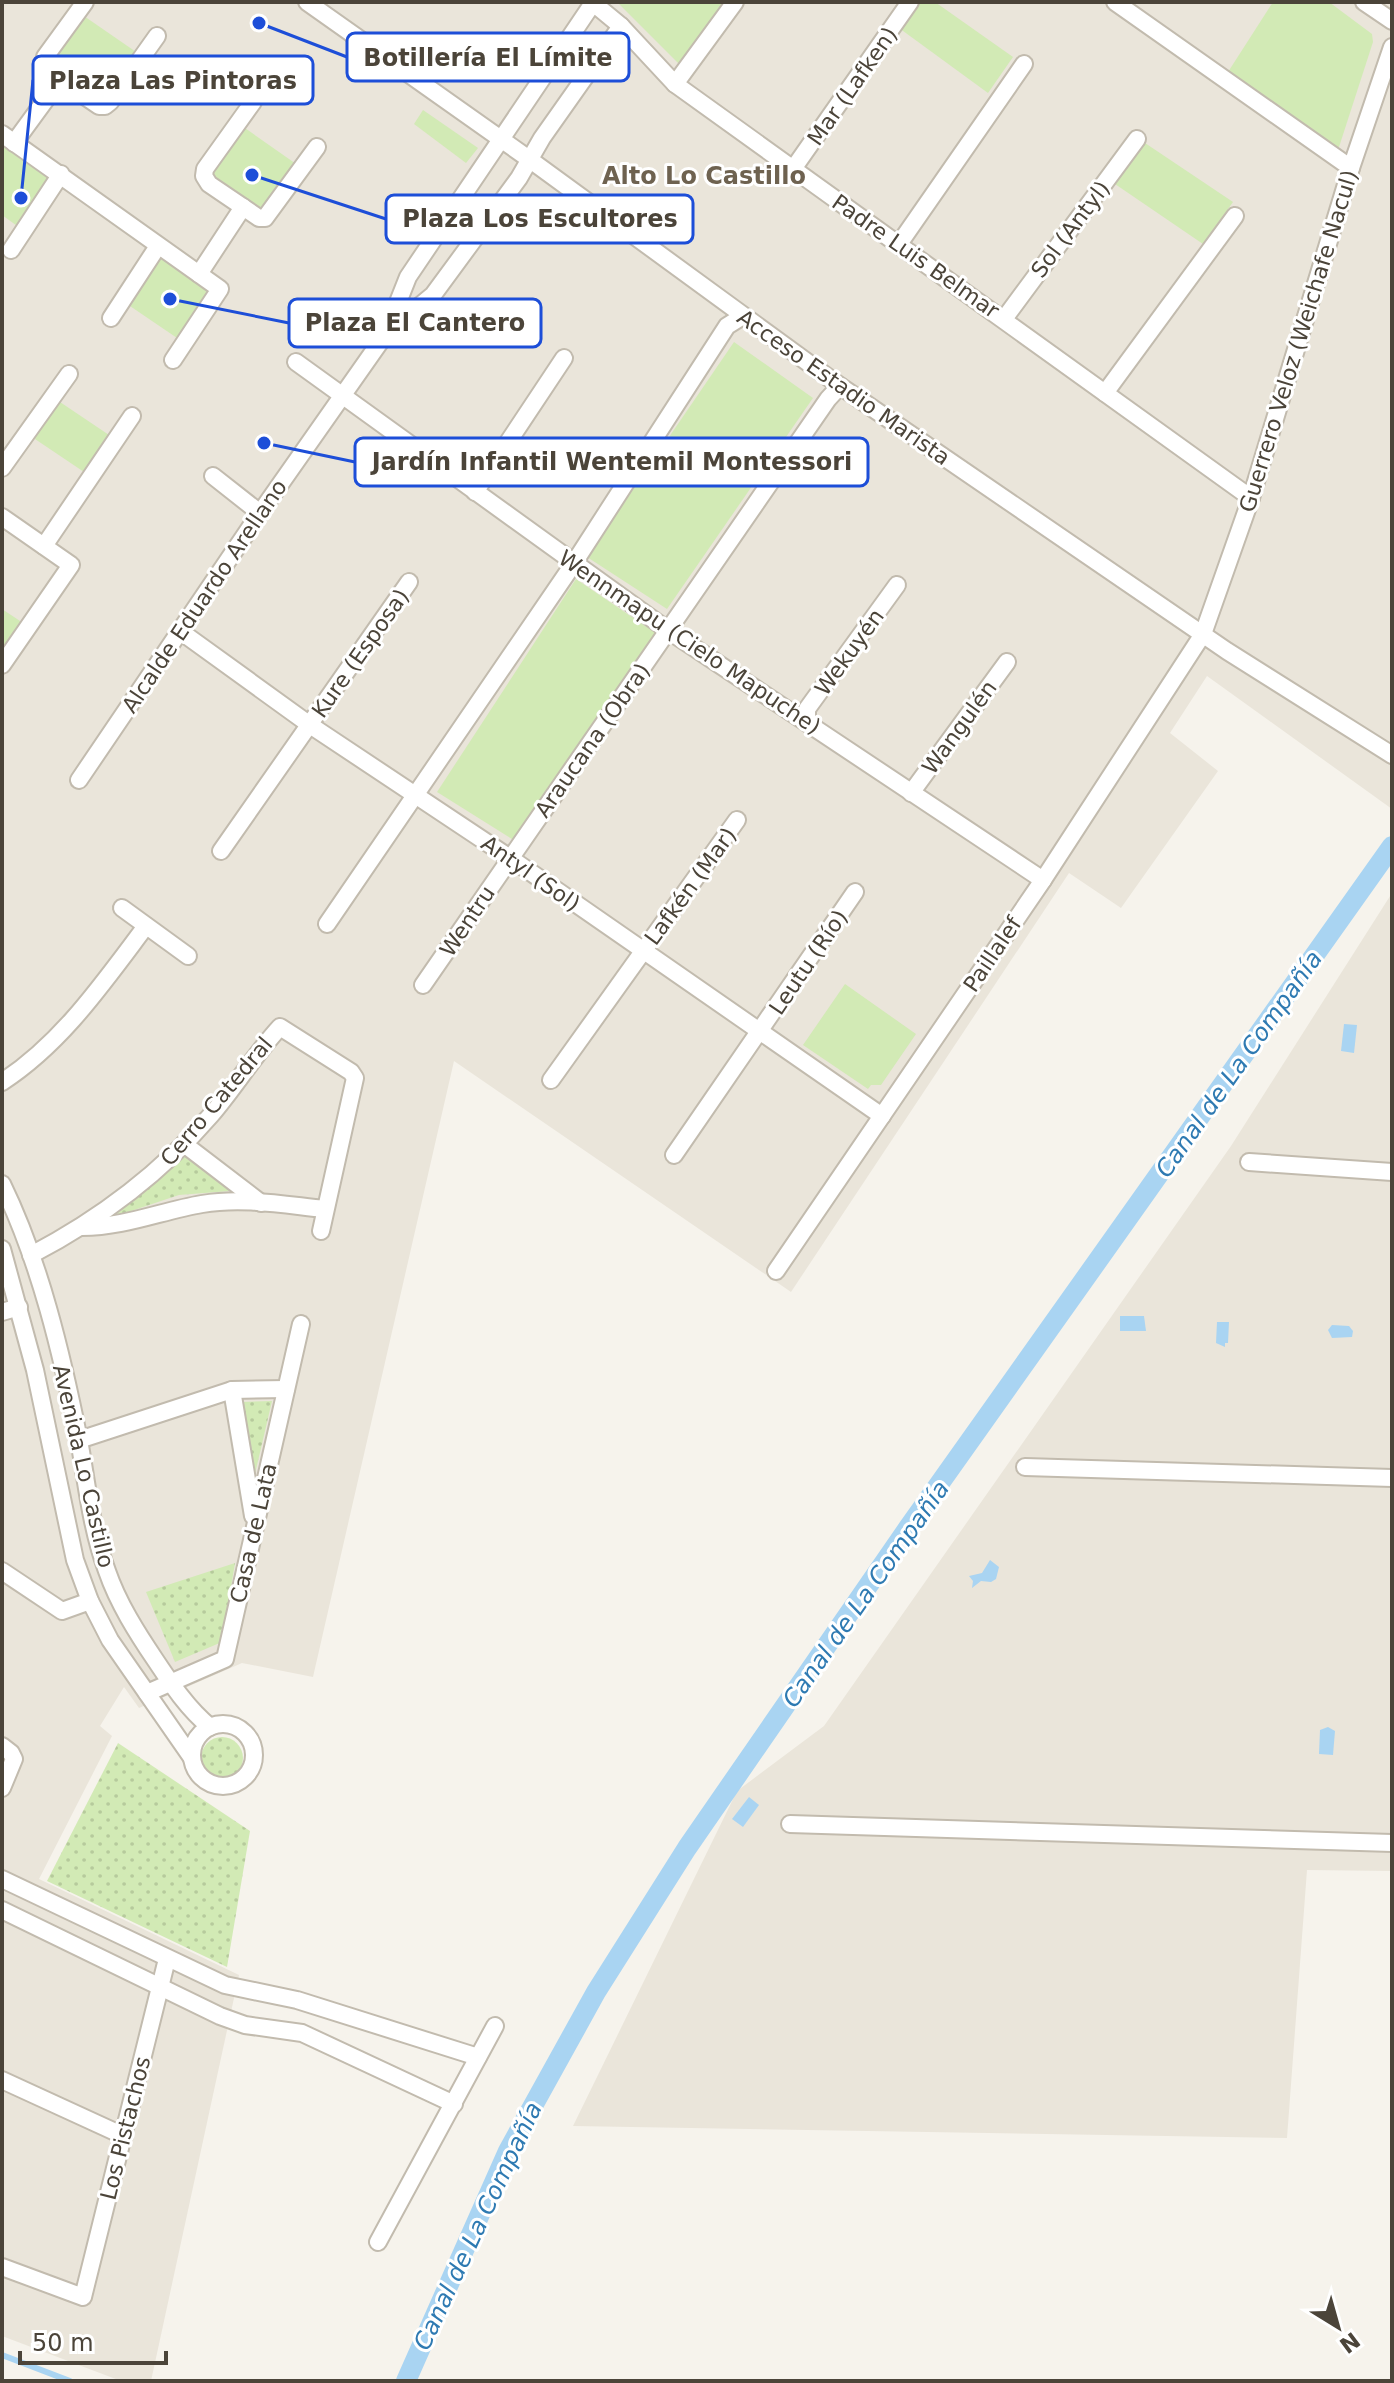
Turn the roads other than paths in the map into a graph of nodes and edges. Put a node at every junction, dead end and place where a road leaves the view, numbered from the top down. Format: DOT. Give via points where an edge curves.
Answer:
graph roads {
  1 [pos="85,2"];
  2 [pos="307,2"];
  3 [pos="593,2"];
  4 [pos="735,2"];
  5 [pos="910,2"];
  6 [pos="1115,2"];
  7 [pos="1364,2"];
  8 [pos="1392,21"];
  9 [pos="621,26"];
  10 [pos="157,36"];
  11 [pos="1392,47"];
  12 [pos="1024,64"];
  13 [pos="60,80"];
  14 [pos="675,84"];
  15 [pos="253,102"];
  16 [pos="8,138"];
  17 [pos="1137,139"];
  18 [pos="501,140"];
  19 [pos="317,147"];
  20 [pos="529,159"];
  21 [pos="1351,168"];
  22 [pos="793,169"];
  23 [pos="61,174"];
  24 [pos="243,207"];
  25 [pos="1235,216"];
  26 [pos="899,244"];
  27 [pos="158,246"];
  28 [pos="11,250"];
  29 [pos="199,274"];
  30 [pos="743,316"];
  31 [pos="111,318"];
  32 [pos="1004,319"];
  33 [pos="385,335"];
  34 [pos="564,358"];
  35 [pos="173,360"];
  36 [pos="296,362"];
  37 [pos="69,374"];
  38 [pos="840,386"];
  39 [pos="1105,393"];
  40 [pos="342,396"];
  41 [pos="132,416"];
  42 [pos="2,468"];
  43 [pos="213,476"];
  44 [pos="475,492"];
  45 [pos="1251,498"];
  46 [pos="260,513"];
  47 [pos="3,521"];
  48 [pos="44,546"];
  49 [pos="574,563"];
  50 [pos="409,582"];
  51 [pos="897,585"];
  52 [pos="180,631"];
  53 [pos="669,631"];
  54 [pos="1203,634"];
  55 [pos="1007,662"];
  56 [pos="2,665"];
  57 [pos="807,721"];
  58 [pos="310,725"];
  59 [pos="1392,755"];
  60 [pos="79,780"];
  61 [pos="911,793"];
  62 [pos="417,794"];
  63 [pos="737,820"];
  64 [pos="221,851"];
  65 [pos="510,858"];
  66 [pos="1043,880"];
  67 [pos="855,892"];
  68 [pos="122,908"];
  69 [pos="327,924"];
  70 [pos="146,926"];
  71 [pos="643,951"];
  72 [pos="188,956"];
  73 [pos="423,985"];
  74 [pos="760,1032"];
  75 [pos="551,1080"];
  76 [pos="2,1082"];
  77 [pos="882,1116"];
  78 [pos="184,1144"];
  79 [pos="674,1155"];
  80 [pos="1249,1162"];
  81 [pos="1392,1172"];
  82 [pos="2,1184"];
  83 [pos="261,1203"];
  84 [pos="325,1209"];
  85 [pos="81,1227"];
  86 [pos="321,1231"];
  87 [pos="2,1249"];
  88 [pos="31,1255"];
  89 [pos="776,1271"];
  90 [pos="19,1307"];
  91 [pos="2,1312"];
  92 [pos="301,1324"];
  93 [pos="286,1389"];
  94 [pos="232,1390"];
  95 [pos="79,1440"];
  96 [pos="1025,1467"];
  97 [pos="1392,1478"];
  98 [pos="255,1525"];
  99 [pos="2,1571"];
  100 [pos="90,1601"];
  101 [pos="170,1682"];
  102 [pos="147,1693"];
  103 [pos="210,1727"];
  104 [pos="2,1746"];
  105 [pos="192,1758"];
  106 [pos="2,1788"];
  107 [pos="790,1824"];
  108 [pos="1392,1843"];
  109 [pos="2,1879"];
  110 [pos="2,1910"];
  111 [pos="167,1959"];
  112 [pos="159,1986"];
  113 [pos="495,2026"];
  114 [pos="478,2057"];
  115 [pos="2,2080"];
  116 [pos="454,2104"];
  117 [pos="124,2136"];
  118 [pos="378,2242"];
  119 [pos="2,2267"];
  1 -- 13 [label="street" via="45,57 49,72"];
  2 -- 18 [label="street, Acceso Estadio Marista"];
  3 -- 9 [label="street, Padre Luis Belmar"];
  3 -- 18 [label="street, Alcalde Eduardo Arellano"];
  4 -- 14 [label="street"];
  5 -- 22 [label="street, Mar (Lafken)"];
  6 -- 21 [label="street"];
  7 -- 8 [label="street"];
  9 -- 14 [label="street, Padre Luis Belmar"];
  9 -- 20 [label="street, Alcalde Eduardo Arellano"];
  10 -- 13 [label="street" via="105,106"];
  11 -- 21 [label="street, Guerrero Veloz (Weichafe Nacul)"];
  12 -- 26 [label="street"];
  13 -- 16 [label="street"];
  14 -- 22 [label="street, Padre Luis Belmar"];
  15 -- 24 [label="street" via="204,176"];
  16 -- 23 [label="street"];
  17 -- 32 [label="street, Sol (Antyl)"];
  18 -- 20 [label="street, Acceso Estadio Marista"];
  18 -- 33 [label="street, Alcalde Eduardo Arellano" via="408,277"];
  19 -- 24 [label="street" via="265,218"];
  20 -- 30 [label="street, Acceso Estadio Marista"];
  20 -- 33 [label="street, Alcalde Eduardo Arellano" via="433,295"];
  21 -- 45 [label="street, Guerrero Veloz (Weichafe Nacul)"];
  22 -- 26 [label="street, Padre Luis Belmar"];
  23 -- 27 [label="street"];
  23 -- 28 [label="street"];
  24 -- 29 [label="street"];
  25 -- 39 [label="street"];
  26 -- 32 [label="street, Padre Luis Belmar"];
  27 -- 29 [label="street"];
  27 -- 31 [label="street"];
  29 -- 35 [label="street" via="220,289"];
  30 -- 38 [label="street, Acceso Estadio Marista"];
  30 -- 49 [label="street" via="727,326"];
  32 -- 39 [label="street, Padre Luis Belmar"];
  33 -- 40 [label="street, Alcalde Eduardo Arellano"];
  34 -- 44 [label="street"];
  36 -- 40 [label="street, Wennmapu (Cielo Mapuche)"];
  37 -- 42 [label="street"];
  38 -- 53 [label="street, Araucana (Obra)"];
  38 -- 54 [label="street, Acceso Estadio Marista"];
  39 -- 45 [label="street, Padre Luis Belmar"];
  40 -- 44 [label="street, Wennmapu (Cielo Mapuche)"];
  40 -- 46 [label="street, Alcalde Eduardo Arellano"];
  41 -- 48 [label="street"];
  43 -- 46 [label="street"];
  44 -- 49 [label="street, Wennmapu (Cielo Mapuche)"];
  45 -- 54 [label="street, Guerrero Veloz (Weichafe Nacul)"];
  46 -- 52 [label="street, Alcalde Eduardo Arellano"];
  47 -- 48 [label="street"];
  48 -- 56 [label="street" via="71,565"];
  49 -- 53 [label="street, Wennmapu (Cielo Mapuche)"];
  49 -- 62 [label="street"];
  50 -- 58 [label="street, Kure (Esposa)"];
  51 -- 57 [label="street, Wekuyén" via="807,709"];
  52 -- 58 [label="street, Antyl (Sol)"];
  52 -- 60 [label="street, Alcalde Eduardo Arellano"];
  53 -- 57 [label="street, Wennmapu (Cielo Mapuche)"];
  53 -- 65 [label="street, Araucana (Obra)"];
  54 -- 59 [label="street, Acceso Estadio Marista"];
  54 -- 66 [label="street, Paillalef"];
  55 -- 61 [label="street, Wangulén"];
  57 -- 61 [label="street, Wennmapu (Cielo Mapuche)"];
  58 -- 62 [label="street, Antyl (Sol)"];
  58 -- 64 [label="street, Kure (Esposa)"];
  61 -- 66 [label="street, Wennmapu (Cielo Mapuche)"];
  62 -- 65 [label="street, Antyl (Sol)"];
  62 -- 69 [label="street"];
  63 -- 71 [label="street, Lafkén (Mar)"];
  65 -- 71 [label="street, Antyl (Sol)"];
  65 -- 73 [label="street, Wentru"];
  66 -- 77 [label="street, Paillalef"];
  67 -- 74 [label="street, Leutu (Río)"];
  68 -- 70 [label="street"];
  70 -- 72 [label="street"];
  70 -- 76 [label="street" via="84,1008 27,1066"];
  71 -- 74 [label="street, Antyl (Sol)"];
  71 -- 75 [label="street, Lafkén (Mar)"];
  74 -- 77 [label="street, Antyl (Sol)"];
  74 -- 79 [label="street, Leutu (Río)"];
  77 -- 89 [label="street, Paillalef"];
  78 -- 83 [label="street"];
  78 -- 84 [label="street, Cerro Catedral" via="281,1028 355,1078"];
  78 -- 85 [label="street, Cerro Catedral" via="129,1194"];
  80 -- 81 [label="street"];
  82 -- 88 [label="street, Avenida Lo Castillo"];
  83 -- 84 [label="street"];
  83 -- 85 [label="street" via="203,1204 118,1226"];
  84 -- 86 [label="street"];
  85 -- 88 [label="street, Cerro Catedral"];
  87 -- 90 [label="street, Avenida Lo Castillo"];
  88 -- 95 [label="street, Avenida Lo Castillo"];
  90 -- 91 [label="street"];
  90 -- 100 [label="street, Avenida Lo Castillo" via="72,1547"];
  92 -- 93 [label="street, Casa de Lata"];
  93 -- 94 [label="street"];
  93 -- 98 [label="street, Casa de Lata"];
  94 -- 95 [label="street"];
  94 -- 98 [label="street"];
  95 -- 101 [label="street, Avenida Lo Castillo" via="107,1572"];
  96 -- 97 [label="street"];
  98 -- 101 [label="street, Casa de Lata" via="225,1659"];
  99 -- 100 [label="street" via="62,1611"];
  100 -- 102 [label="street, Avenida Lo Castillo"];
  101 -- 102 [label="street, Casa de Lata"];
  101 -- 103 [label="street, Avenida Lo Castillo"];
  102 -- 105 [label="street, Avenida Lo Castillo"];
  103 -- 105 [label="street" via="196,1740"];
  103 -- 105 [label="street, Avenida Lo Castillo" via="241,1728 253,1745 253,1766 240,1782 219,1786 201,1777"];
  104 -- 106 [label="street" via="14,1759"];
  107 -- 108 [label="street"];
  109 -- 111 [label="street"];
  110 -- 112 [label="street"];
  111 -- 112 [label="street, Los Pistachos"];
  111 -- 114 [label="street" via="225,1985 297,2000"];
  112 -- 116 [label="street" via="245,2025 302,2033"];
  112 -- 117 [label="street, Los Pistachos"];
  113 -- 114 [label="street"];
  114 -- 116 [label="street"];
  115 -- 117 [label="street"];
  116 -- 118 [label="street"];
  117 -- 119 [label="street, Los Pistachos" via="83,2297"];
}
